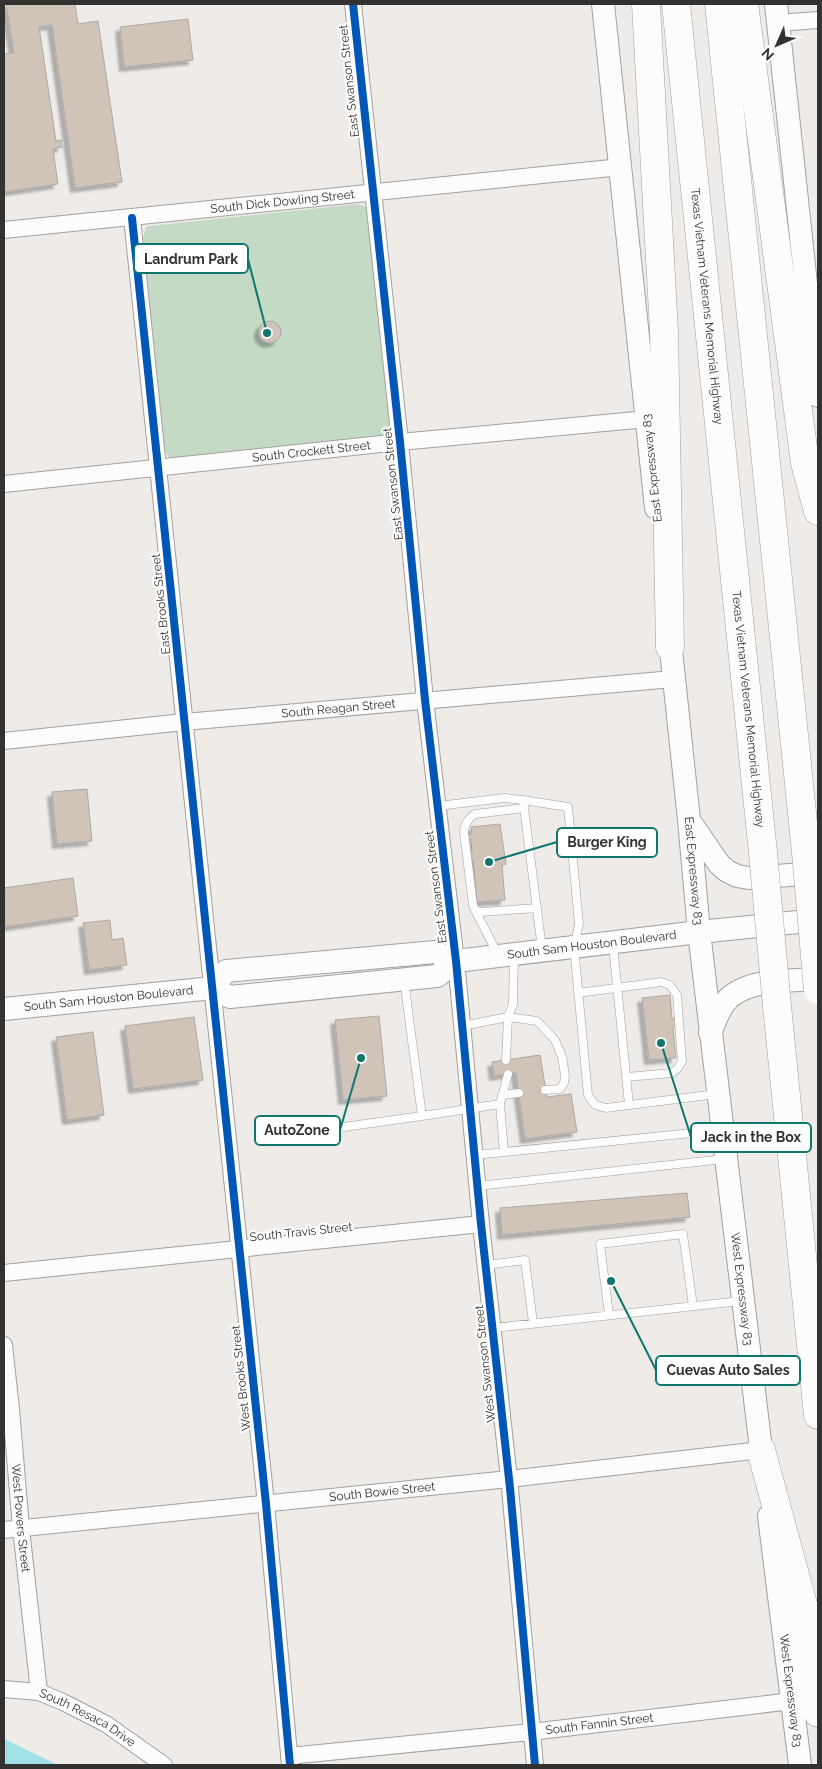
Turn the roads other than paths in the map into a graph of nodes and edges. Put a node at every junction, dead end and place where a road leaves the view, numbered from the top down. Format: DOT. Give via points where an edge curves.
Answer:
graph roads {
  1 [pos="353,4"];
  2 [pos="603,4"];
  3 [pos="646,4"];
  4 [pos="676,4"];
  5 [pos="719,4"];
  6 [pos="744,4"];
  7 [pos="777,13"];
  8 [pos="818,20"];
  9 [pos="621,167"];
  10 [pos="372,193"];
  11 [pos="132,218"];
  12 [pos="4,230"];
  13 [pos="818,396"];
  14 [pos="647,419"];
  15 [pos="400,442"];
  16 [pos="158,468"];
  17 [pos="4,484"];
  18 [pos="818,511"];
  19 [pos="670,647"];
  20 [pos="673,679"];
  21 [pos="425,700"];
  22 [pos="184,722"];
  23 [pos="4,741"];
  24 [pos="524,804"];
  25 [pos="438,806"];
  26 [pos="690,820"];
  27 [pos="812,862"];
  28 [pos="537,908"];
  29 [pos="475,910"];
  30 [pos="818,920"];
  31 [pos="699,932"];
  32 [pos="613,942"];
  33 [pos="574,947"];
  34 [pos="542,951"];
  35 [pos="507,955"];
  36 [pos="456,961"];
  37 [pos="404,979"];
  38 [pos="818,979"];
  39 [pos="212,988"];
  40 [pos="618,989"];
  41 [pos="818,990"];
  42 [pos="578,993"];
  43 [pos="4,1009"];
  44 [pos="508,1017"];
  45 [pos="462,1026"];
  46 [pos="710,1033"];
  47 [pos="506,1060"];
  48 [pos="508,1074"];
  49 [pos="626,1077"];
  50 [pos="546,1090"];
  51 [pos="518,1093"];
  52 [pos="718,1094"];
  53 [pos="502,1095"];
  54 [pos="500,1104"];
  55 [pos="629,1105"];
  56 [pos="470,1109"];
  57 [pos="422,1116"];
  58 [pos="344,1127"];
  59 [pos="722,1130"];
  60 [pos="504,1152"];
  61 [pos="475,1155"];
  62 [pos="726,1159"];
  63 [pos="478,1186"];
  64 [pos="481,1224"];
  65 [pos="239,1250"];
  66 [pos="486,1265"];
  67 [pos="4,1273"];
  68 [pos="743,1301"];
  69 [pos="693,1306"];
  70 [pos="609,1315"];
  71 [pos="533,1324"];
  72 [pos="493,1328"];
  73 [pos="4,1344"];
  74 [pos="818,1415"];
  75 [pos="761,1450"];
  76 [pos="509,1478"];
  77 [pos="266,1504"];
  78 [pos="21,1528"];
  79 [pos="4,1530"];
  80 [pos="4,1690"];
  81 [pos="39,1692"];
  82 [pos="792,1701"];
  83 [pos="818,1713"];
  84 [pos="532,1732"];
  85 [pos="290,1761"];
  86 [pos="164,1765"];
  87 [pos="535,1765"];
  88 [pos="800,1765"];
  1 -- 10 [label="street, East Swanson Street"];
  2 -- 9 [label="main road, East Expressway 83"];
  3 -- 19 [label="highway" via="664,331"];
  4 -- 74 [label="highway, Texas Vietnam Veterans Memorial Highway, bridge"];
  5 -- 27 [label="highway"];
  6 -- 18 [label="highway" via="805,463"];
  7 -- 8 [label="street"];
  7 -- 13 [label="main road"];
  9 -- 10 [label="street, South Dick Dowling Street"];
  9 -- 14 [label="main road, East Expressway 83"];
  10 -- 11 [label="street, South Dick Dowling Street"];
  10 -- 15 [label="street, East Swanson Street"];
  11 -- 12 [label="street, South Dick Dowling Street"];
  11 -- 16 [label="street, East Brooks Street"];
  14 -- 15 [label="street, South Crockett Street"];
  14 -- 19 [label="main road, East Expressway 83"];
  15 -- 16 [label="street, South Crockett Street"];
  15 -- 21 [label="street, East Swanson Street"];
  16 -- 17 [label="street, South Crockett Street"];
  16 -- 22 [label="street, East Brooks Street"];
  19 -- 20 [label="main road, East Expressway 83"];
  20 -- 21 [label="street, South Reagan Street"];
  20 -- 26 [label="main road, East Expressway 83"];
  21 -- 22 [label="street, South Reagan Street"];
  21 -- 25 [label="street, East Swanson Street"];
  22 -- 23 [label="street, South Reagan Street"];
  22 -- 39 [label="street, East Brooks Street"];
  24 -- 25 [label="lane" via="504,798"];
  24 -- 28 [label="lane"];
  24 -- 29 [label="lane" via="475,814 465,824"];
  24 -- 33 [label="lane" via="568,806 579,924"];
  25 -- 36 [label="street, East Swanson Street"];
  26 -- 27 [label="main road" via="719,864 736,876 748,878"];
  26 -- 31 [label="main road, East Expressway 83"];
  27 -- 41 [label="highway, bridge"];
  28 -- 29 [label="lane"];
  28 -- 34 [label="lane"];
  29 -- 35 [label="lane"];
  30 -- 31 [label="main road, South Sam Houston Boulevard"];
  31 -- 32 [label="main road, South Sam Houston Boulevard"];
  31 -- 46 [label="main road, West Expressway 83"];
  32 -- 33 [label="main road, South Sam Houston Boulevard"];
  32 -- 40 [label="lane"];
  33 -- 34 [label="main road, South Sam Houston Boulevard"];
  33 -- 42 [label="lane"];
  34 -- 35 [label="main road, South Sam Houston Boulevard"];
  35 -- 36 [label="main road, South Sam Houston Boulevard"];
  35 -- 44 [label="lane" via="514,1004"];
  36 -- 37 [label="main road, South Sam Houston Boulevard" via="437,976"];
  36 -- 39 [label="main road, South Sam Houston Boulevard" via="435,952 226,971"];
  36 -- 45 [label="street, West Swanson Street"];
  37 -- 39 [label="main road, South Sam Houston Boulevard" via="230,997"];
  37 -- 57 [label="lane"];
  38 -- 46 [label="main road" via="751,985 739,990 724,1004"];
  39 -- 43 [label="main road, South Sam Houston Boulevard"];
  39 -- 65 [label="street, West Brooks Street"];
  40 -- 42 [label="lane"];
  40 -- 49 [label="lane"];
  40 -- 49 [label="lane" via="661,982 670,986 677,995 682,1061 678,1068 672,1073"];
  42 -- 55 [label="lane" via="588,1095 595,1105 606,1108"];
  44 -- 45 [label="lane"];
  44 -- 47 [label="lane"];
  44 -- 50 [label="lane" via="537,1021 555,1040 562,1057 564,1083 560,1089"];
  45 -- 56 [label="street, West Swanson Street"];
  46 -- 52 [label="main road, West Expressway 83"];
  48 -- 53 [label="lane"];
  49 -- 55 [label="lane"];
  51 -- 53 [label="lane"];
  52 -- 55 [label="lane"];
  52 -- 59 [label="main road, West Expressway 83"];
  53 -- 54 [label="lane"];
  54 -- 56 [label="lane"];
  54 -- 60 [label="lane"];
  56 -- 57 [label="lane"];
  56 -- 61 [label="street, West Swanson Street"];
  57 -- 58 [label="lane"];
  59 -- 60 [label="lane"];
  59 -- 62 [label="main road, West Expressway 83"];
  60 -- 61 [label="lane"];
  61 -- 63 [label="street, West Swanson Street"];
  62 -- 63 [label="lane"];
  62 -- 68 [label="main road, West Expressway 83"];
  63 -- 64 [label="street, West Swanson Street"];
  64 -- 65 [label="street, South Travis Street"];
  64 -- 66 [label="street, West Swanson Street"];
  65 -- 67 [label="street, South Travis Street"];
  65 -- 77 [label="street, West Brooks Street"];
  66 -- 71 [label="lane" via="526,1260"];
  66 -- 72 [label="street, West Swanson Street"];
  68 -- 69 [label="lane"];
  68 -- 75 [label="main road, West Expressway 83"];
  69 -- 70 [label="lane"];
  69 -- 70 [label="lane" via="684,1234 600,1244"];
  70 -- 71 [label="lane"];
  71 -- 72 [label="lane"];
  72 -- 76 [label="street, West Swanson Street"];
  73 -- 78 [label="street, West Powers Street"];
  75 -- 76 [label="street, South Bowie Street"];
  75 -- 82 [label="main road, West Expressway 83"];
  75 -- 83 [label="highway" via="804,1608"];
  76 -- 77 [label="street, South Bowie Street"];
  76 -- 84 [label="street, West Swanson Street"];
  77 -- 78 [label="street, South Bowie Street"];
  77 -- 85 [label="street, West Brooks Street"];
  78 -- 79 [label="street, South Bowie Street"];
  78 -- 81 [label="street, West Powers Street"];
  80 -- 81 [label="street, South Resaca Drive"];
  81 -- 86 [label="street, South Resaca Drive" via="106,1724"];
  82 -- 84 [label="street, South Fannin Street"];
  82 -- 88 [label="main road, West Expressway 83"];
  84 -- 85 [label="street, South Fannin Street"];
  84 -- 87 [label="street, West Swanson Street"];
}
